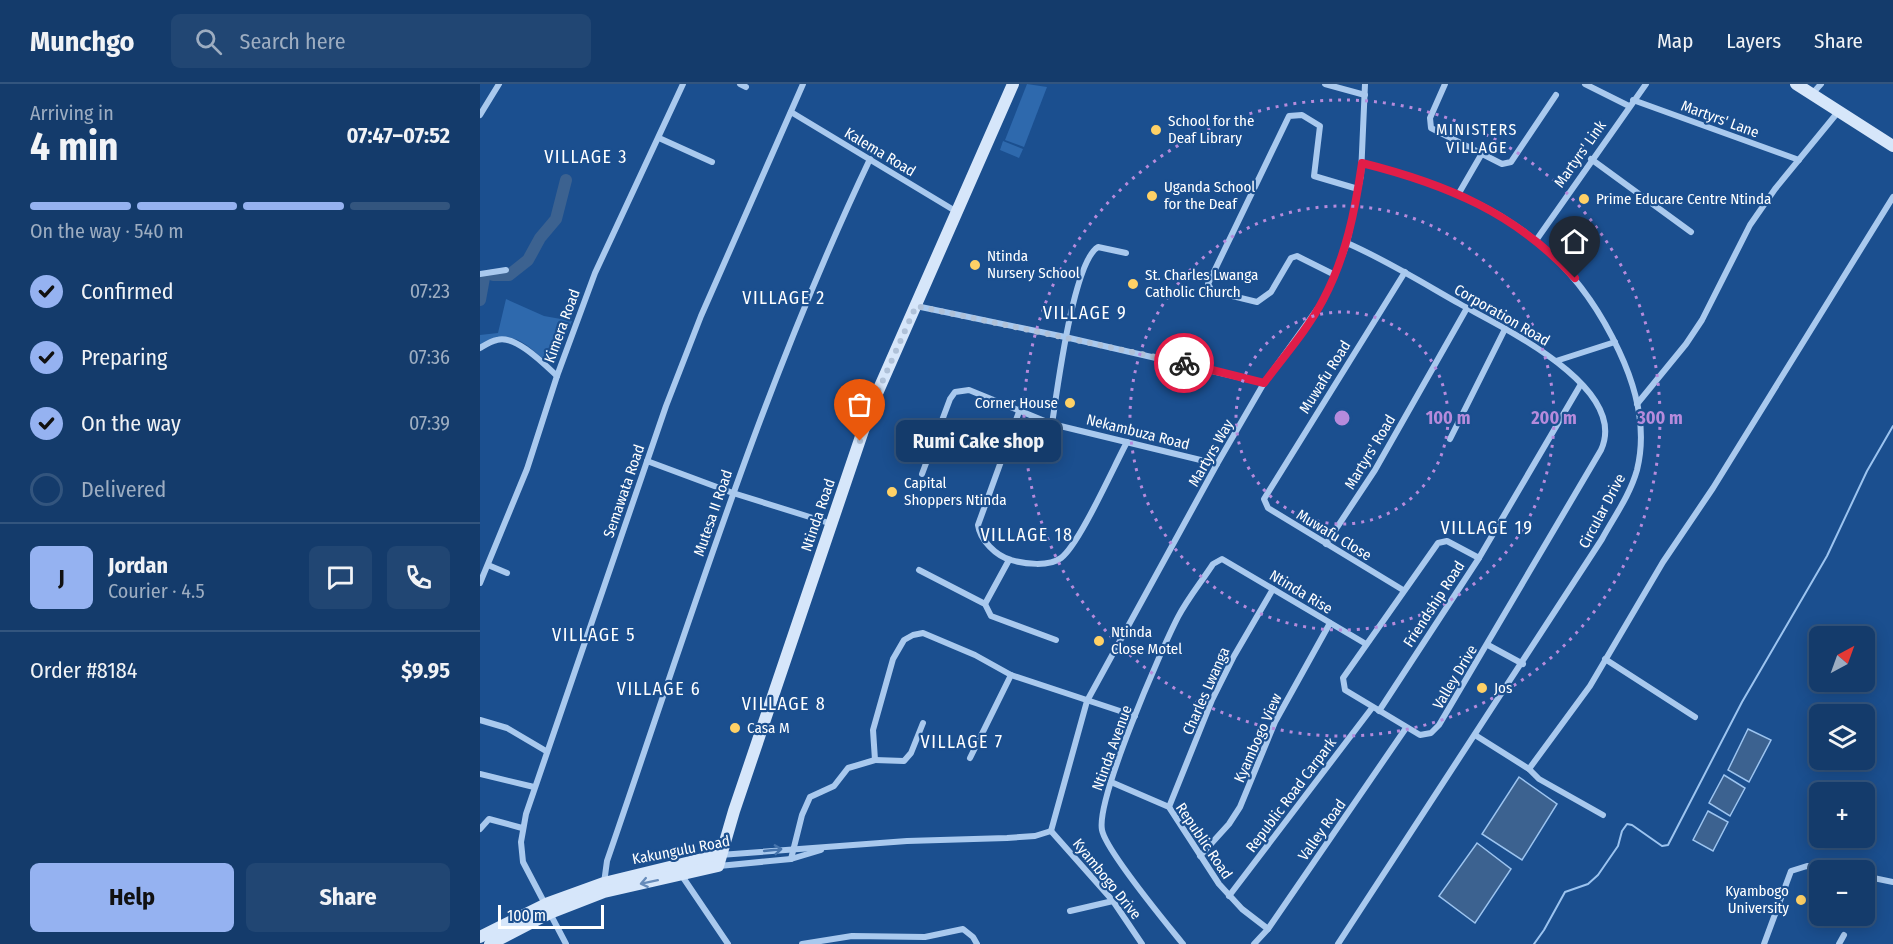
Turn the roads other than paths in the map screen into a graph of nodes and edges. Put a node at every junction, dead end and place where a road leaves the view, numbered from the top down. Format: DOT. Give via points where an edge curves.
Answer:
graph roads {
  1 [pos="499,84"];
  2 [pos="683,84"];
  3 [pos="802,84"];
  4 [pos="1013,84"];
  5 [pos="1324,84"];
  6 [pos="1365,84"];
  7 [pos="1445,84"];
  8 [pos="1585,84"];
  9 [pos="1646,84"];
  10 [pos="1796,84"];
  11 [pos="1821,84"];
  12 [pos="1812,94"];
  13 [pos="1365,95"];
  14 [pos="1556,95"];
  15 [pos="1631,103"];
  16 [pos="791,111"];
  17 [pos="1839,111"];
  18 [pos="480,116"];
  19 [pos="659,138"];
  20 [pos="1893,146"];
  21 [pos="1481,154"];
  22 [pos="870,159"];
  23 [pos="1591,159"];
  24 [pos="1799,160"];
  25 [pos="712,162"];
  26 [pos="1362,163"];
  27 [pos="1358,189"];
  28 [pos="1459,193"];
  29 [pos="1893,197"];
  30 [pos="958,212"];
  31 [pos="1691,232"];
  32 [pos="1537,239"];
  33 [pos="1347,243"];
  34 [pos="1126,253"];
  35 [pos="506,270"];
  36 [pos="1405,272"];
  37 [pos="480,274"];
  38 [pos="1335,275"];
  39 [pos="916,306"];
  40 [pos="1467,308"];
  41 [pos="1505,329"];
  42 [pos="1065,337"];
  43 [pos="1615,342"];
  44 [pos="480,348"];
  45 [pos="1556,361"];
  46 [pos="557,376"];
  47 [pos="1264,383"];
  48 [pos="1581,384"];
  49 [pos="1637,404"];
  50 [pos="1020,409"];
  51 [pos="1052,424"];
  52 [pos="1450,439"];
  53 [pos="1126,442"];
  54 [pos="1605,442"];
  55 [pos="647,461"];
  56 [pos="1217,464"];
  57 [pos="922,474"];
  58 [pos="733,493"];
  59 [pos="1266,494"];
  60 [pos="832,524"];
  61 [pos="1326,544"];
  62 [pos="1479,558"];
  63 [pos="1009,560"];
  64 [pos="1225,560"];
  65 [pos="488,565"];
  66 [pos="919,570"];
  67 [pos="507,573"];
  68 [pos="480,583"];
  69 [pos="1273,590"];
  70 [pos="1403,590"];
  71 [pos="985,604"];
  72 [pos="1330,623"];
  73 [pos="1056,640"];
  74 [pos="1365,644"];
  75 [pos="1488,645"];
  76 [pos="1605,659"];
  77 [pos="1523,664"];
  78 [pos="1011,675"];
  79 [pos="1087,700"];
  80 [pos="1372,708"];
  81 [pos="1379,711"];
  82 [pos="1135,716"];
  83 [pos="1695,717"];
  84 [pos="480,720"];
  85 [pos="923,723"];
  86 [pos="1406,728"];
  87 [pos="1475,735"];
  88 [pos="546,752"];
  89 [pos="970,758"];
  90 [pos="875,760"];
  91 [pos="1529,769"];
  92 [pos="480,774"];
  93 [pos="1111,782"];
  94 [pos="534,787"];
  95 [pos="1169,807"];
  96 [pos="1603,815"];
  97 [pos="522,828"];
  98 [pos="480,830"];
  99 [pos="1051,831"];
  100 [pos="791,848"];
  101 [pos="827,848"];
  102 [pos="1200,856"];
  103 [pos="791,859"];
  104 [pos="719,861"];
  105 [pos="1809,866"];
  106 [pos="679,870"];
  107 [pos="1875,878"];
  108 [pos="1893,882"];
  109 [pos="604,887"];
  110 [pos="1229,896"];
  111 [pos="1113,901"];
  112 [pos="548,909"];
  113 [pos="1070,911"];
  114 [pos="1268,929"];
  115 [pos="1844,935"];
  116 [pos="480,937"];
  117 [pos="490,944"];
  118 [pos="566,944"];
  119 [pos="728,944"];
  120 [pos="802,944"];
  121 [pos="977,944"];
  122 [pos="1142,944"];
  123 [pos="1183,944"];
  124 [pos="1254,944"];
  125 [pos="1338,944"];
  126 [pos="1764,944"];
  127 [pos="1839,944"];
  1 -- 18 [label="street"];
  2 -- 19 [label="street, Kimera Road"];
  3 -- 16 [label="street, Semawata Road"];
  4 -- 30 [label="main road, Ntinda Road"];
  5 -- 13 [label="street"];
  6 -- 13 [label="street, Martyrs Way"];
  7 -- 21 [label="street" via="1430,118 1431,128"];
  8 -- 15 [label="street, Martyrs' Lane"];
  9 -- 15 [label="street, Martyrs' Link"];
  10 -- 12 [label="main road"];
  11 -- 12 [label="street"];
  12 -- 17 [label="main road"];
  13 -- 26 [label="street, Martyrs Way"];
  14 -- 21 [label="street" via="1511,162 1502,164"];
  15 -- 23 [label="street, Martyrs' Link"];
  15 -- 24 [label="street, Martyrs' Lane"];
  16 -- 22 [label="street, Kalema Road"];
  16 -- 55 [label="street, Semawata Road" via="701,316"];
  17 -- 20 [label="main road"];
  17 -- 24 [label="street"];
  19 -- 25 [label="street"];
  19 -- 46 [label="street, Kimera Road" via="595,273"];
  21 -- 28 [label="street"];
  22 -- 30 [label="street, Kalema Road"];
  22 -- 58 [label="street, Mutesa II Road" via="794,328"];
  23 -- 31 [label="street"];
  23 -- 32 [label="street, Martyrs' Link"];
  24 -- 49 [label="street" via="1750,225 1692,336"];
  26 -- 27 [label="street, Martyrs Way"];
  26 -- 28 [label="street, Circular Drive" via="1411,175"];
  27 -- 33 [label="street, Martyrs Way"];
  27 -- 38 [label="street" via="1314,176 1320,126 1302,115 1289,116 1208,284 1212,291 1257,302 1270,292 1291,258 1297,256"];
  28 -- 32 [label="street, Circular Drive"];
  29 -- 76 [label="street"];
  30 -- 39 [label="main road, Ntinda Road"];
  32 -- 43 [label="street, Circular Drive" via="1575,278"];
  33 -- 36 [label="street, Corporation Road"];
  33 -- 38 [label="street, Martyrs Way"];
  34 -- 42 [label="street" via="1103,247 1093,250"];
  35 -- 37 [label="street"];
  36 -- 40 [label="street, Corporation Road"];
  36 -- 59 [label="street, Muwafu Road"];
  38 -- 47 [label="street, Martyrs Way" via="1323,301"];
  39 -- 42 [label="street"];
  39 -- 60 [label="main road, Ntinda Road" via="871,407"];
  40 -- 41 [label="street, Corporation Road"];
  40 -- 61 [label="street, Martyrs' Road" via="1375,470"];
  41 -- 45 [label="street, Corporation Road"];
  41 -- 52 [label="street"];
  42 -- 47 [label="street"];
  42 -- 51 [label="street"];
  43 -- 45 [label="street"];
  43 -- 49 [label="street, Circular Drive" via="1633,383"];
  44 -- 46 [label="street" via="507,339"];
  45 -- 48 [label="street, Corporation Road"];
  46 -- 65 [label="street, Kimera Road" via="527,469"];
  47 -- 56 [label="street, Martyrs Way"];
  48 -- 54 [label="street, Corporation Road" via="1601,411"];
  48 -- 62 [label="street, Friendship Road"];
  49 -- 77 [label="street, Circular Drive" via="1639,459 1631,486 1591,558"];
  50 -- 51 [label="street, Nekambuza Road"];
  50 -- 57 [label="street, Nekambuza Road" via="969,390 955,393"];
  50 -- 63 [label="street" via="978,525 979,536"];
  51 -- 53 [label="street, Nekambuza Road"];
  53 -- 56 [label="street, Nekambuza Road"];
  53 -- 63 [label="street" via="1074,543 1062,558 1028,564"];
  54 -- 75 [label="street, Valley Drive"];
  55 -- 58 [label="street"];
  55 -- 88 [label="street, Semawata Road"];
  56 -- 79 [label="street, Martyrs Way"];
  58 -- 60 [label="street"];
  58 -- 109 [label="street, Mutesa II Road" via="607,861"];
  59 -- 61 [label="street, Muwafu Close" via="1268,508"];
  60 -- 104 [label="main road, Ntinda Road"];
  61 -- 70 [label="street, Muwafu Close"];
  62 -- 70 [label="street, Valley Drive" via="1442,541"];
  62 -- 81 [label="street, Friendship Road"];
  63 -- 71 [label="street"];
  64 -- 69 [label="street, Ntinda Rise"];
  64 -- 82 [label="street, Ntinda Avenue" via="1213,564 1180,614"];
  65 -- 67 [label="street"];
  65 -- 68 [label="street, Kimera Road"];
  66 -- 71 [label="street"];
  69 -- 72 [label="street, Ntinda Rise"];
  69 -- 95 [label="street, Charles Lwanga" via="1212,700"];
  70 -- 74 [label="street, Valley Drive"];
  71 -- 73 [label="street" via="991,616"];
  72 -- 74 [label="street, Ntinda Rise"];
  72 -- 102 [label="street, Kyambogo View" via="1275,722 1240,807"];
  74 -- 80 [label="street, Valley Drive" via="1342,683 1349,694"];
  75 -- 77 [label="street"];
  75 -- 86 [label="street, Valley Drive" via="1439,725 1425,736"];
  76 -- 83 [label="street"];
  76 -- 91 [label="street" via="1590,686"];
  77 -- 87 [label="street, Circular Drive"];
  78 -- 79 [label="street"];
  78 -- 89 [label="street"];
  78 -- 90 [label="street" via="923,633 904,640 894,659 873,730"];
  79 -- 82 [label="street"];
  79 -- 99 [label="street, Martyrs Way"];
  80 -- 81 [label="street, Valley Drive"];
  80 -- 110 [label="street, Republic Road Carpark"];
  81 -- 86 [label="street, Valley Drive"];
  82 -- 93 [label="street, Ntinda Avenue"];
  84 -- 88 [label="street" via="507,728"];
  85 -- 90 [label="street" via="904,761"];
  86 -- 114 [label="street, Valley Road"];
  87 -- 91 [label="street"];
  87 -- 125 [label="street, Circular Drive"];
  88 -- 94 [label="street, Semawata Road"];
  90 -- 100 [label="street" via="848,768 834,786 810,797"];
  91 -- 96 [label="street" via="1539,779"];
  92 -- 94 [label="street"];
  93 -- 95 [label="street, Republic Road"];
  93 -- 123 [label="street, Ntinda Avenue" via="1102,815 1104,838"];
  94 -- 97 [label="street, Semawata Road"];
  95 -- 102 [label="street, Republic Road"];
  97 -- 98 [label="street" via="489,819"];
  97 -- 112 [label="street, Semawata Road" via="523,861"];
  99 -- 101 [label="street, Kakungulu Road" via="1026,837"];
  99 -- 111 [label="street, Kyambogo Drive"];
  100 -- 101 [label="street, Kakungulu Road"];
  100 -- 103 [label="street"];
  104 -- 100 [label="street, Kakungulu Road, one-way"];
  101 -- 103 [label="street, Kakungulu Road"];
  102 -- 110 [label="street, Republic Road"];
  103 -- 104 [label="street, Kakungulu Road"];
  104 -- 106 [label="main road, Kakungulu Road"];
  105 -- 126 [label="street" via="1791,871"];
  106 -- 109 [label="main road, Kakungulu Road"];
  106 -- 119 [label="street"];
  107 -- 108 [label="street"];
  109 -- 112 [label="main road"];
  110 -- 114 [label="street, Republic Road"];
  111 -- 113 [label="street"];
  111 -- 122 [label="street, Kyambogo Drive"];
  112 -- 116 [label="main road"];
  112 -- 117 [label="main road"];
  112 -- 118 [label="street, Semawata Road"];
  114 -- 124 [label="street, Valley Road"];
  115 -- 127 [label="street"];
  120 -- 121 [label="street" via="852,936 925,937 963,929"];
}
